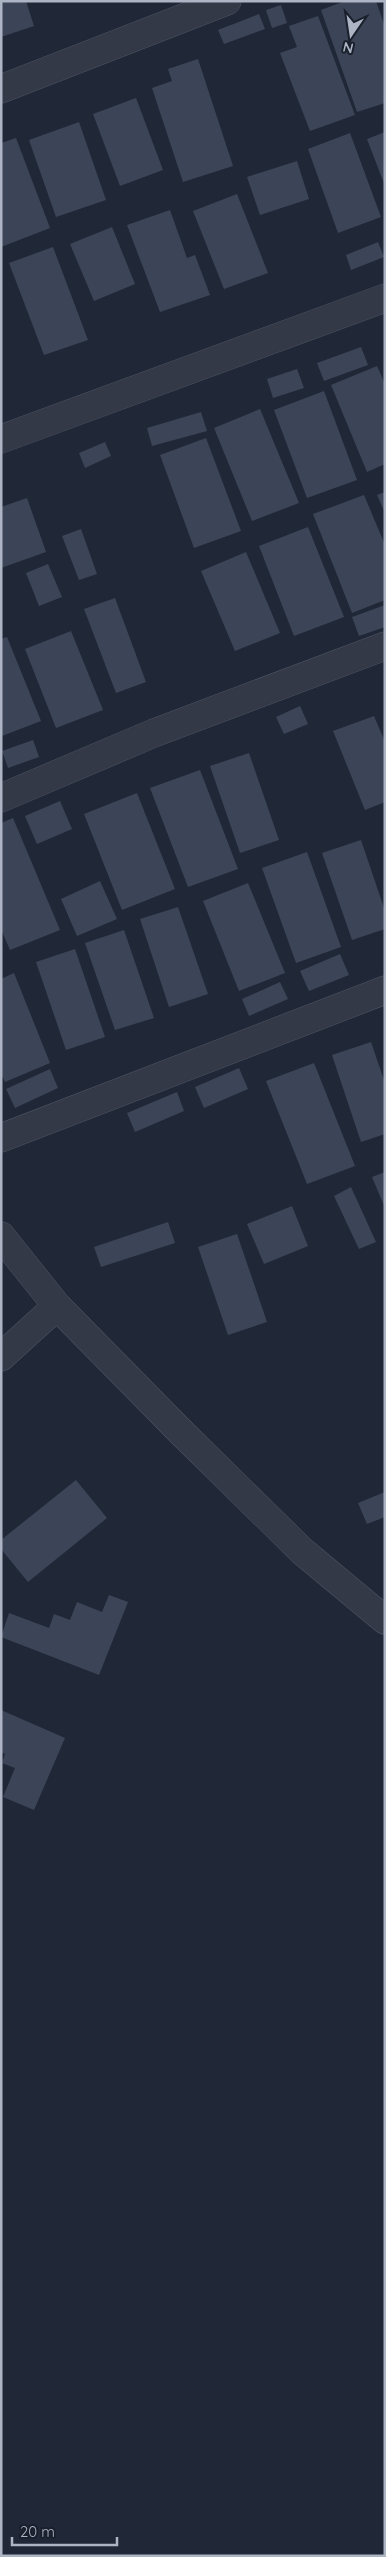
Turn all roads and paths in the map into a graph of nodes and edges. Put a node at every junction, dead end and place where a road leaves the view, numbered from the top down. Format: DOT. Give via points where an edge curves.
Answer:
graph roads {
  1 [pos="227,1"];
  2 [pos="1,89"];
  3 [pos="385,298"];
  4 [pos="1,439"];
  5 [pos="385,646"];
  6 [pos="1,798"];
  7 [pos="385,990"];
  8 [pos="1,1138"];
  9 [pos="1,1236"];
  10 [pos="57,1306"];
  11 [pos="1,1358"];
  12 [pos="385,1620"];
  1 -- 2 [label="street"];
  3 -- 4 [label="street"];
  5 -- 6 [label="street" via="154,732"];
  7 -- 8 [label="street"];
  9 -- 10 [label="street"];
  10 -- 11 [label="street"];
  10 -- 12 [label="street" via="302,1552"];
}
